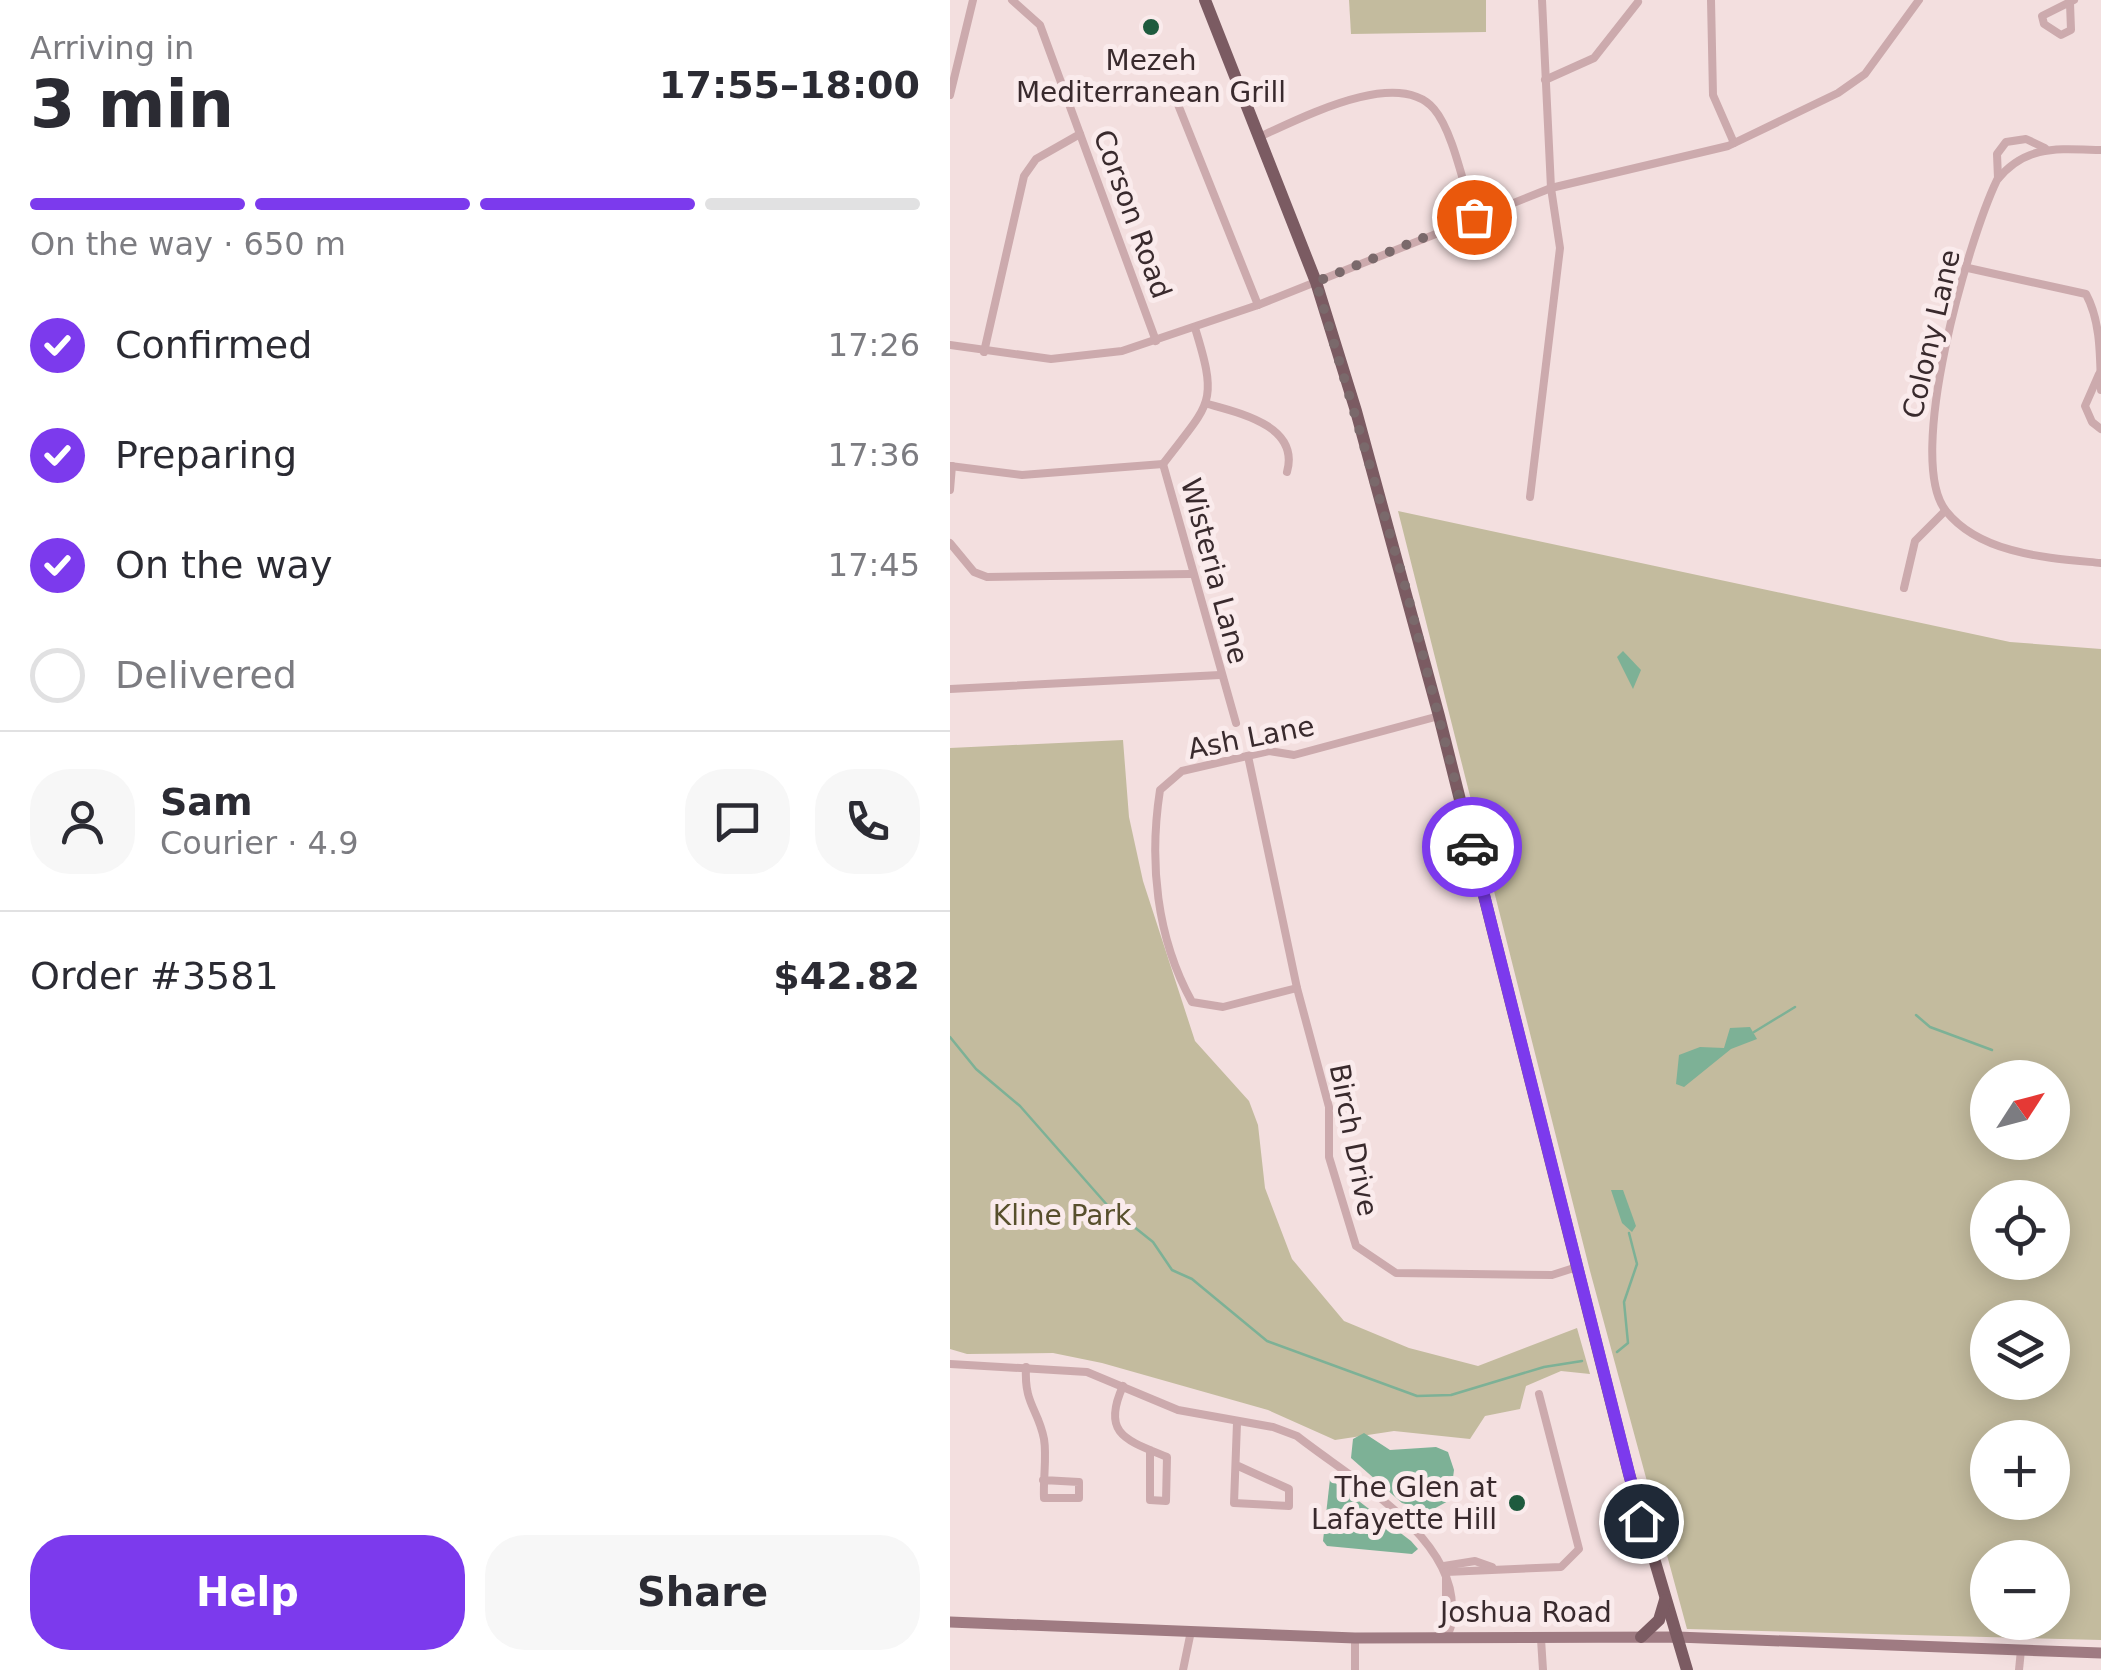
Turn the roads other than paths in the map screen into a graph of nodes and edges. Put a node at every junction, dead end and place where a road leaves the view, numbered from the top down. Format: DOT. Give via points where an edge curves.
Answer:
graph roads {
  1 [pos="974,0"];
  2 [pos="1012,0"];
  3 [pos="1205,0"];
  4 [pos="1542,0"];
  5 [pos="1711,0"];
  6 [pos="1919,0"];
  7 [pos="1638,2"];
  8 [pos="2072,2"];
  9 [pos="1545,80"];
  10 [pos="1173,92"];
  11 [pos="950,95"];
  12 [pos="1080,134"];
  13 [pos="1262,136"];
  14 [pos="1734,143"];
  15 [pos="2045,148"];
  16 [pos="2101,150"];
  17 [pos="1997,180"];
  18 [pos="1551,188"];
  19 [pos="1474,217"];
  20 [pos="1968,268"];
  21 [pos="1316,282"];
  22 [pos="1258,305"];
  23 [pos="1195,328"];
  24 [pos="1156,341"];
  25 [pos="950,345"];
  26 [pos="984,352"];
  27 [pos="2101,370"];
  28 [pos="2101,390"];
  29 [pos="1208,404"];
  30 [pos="2101,429"];
  31 [pos="1163,464"];
  32 [pos="951,466"];
  33 [pos="1287,472"];
  34 [pos="950,490"];
  35 [pos="1530,497"];
  36 [pos="1945,511"];
  37 [pos="950,543"];
  38 [pos="2101,563"];
  39 [pos="1190,574"];
  40 [pos="1904,588"];
  41 [pos="1220,676"];
  42 [pos="950,689"];
  43 [pos="1439,716"];
  44 [pos="1236,724"];
  45 [pos="1248,756"];
  46 [pos="1297,988"];
  47 [pos="1578,1266"];
  48 [pos="950,1364"];
  49 [pos="1026,1367"];
  50 [pos="1123,1386"];
  51 [pos="1538,1394"];
  52 [pos="1237,1423"];
  53 [pos="1150,1450"];
  54 [pos="1236,1465"];
  55 [pos="1043,1480"];
  56 [pos="1445,1569"];
  57 [pos="1666,1598"];
  58 [pos="950,1622"];
  59 [pos="1191,1631"];
  60 [pos="1446,1636"];
  61 [pos="1678,1637"];
  62 [pos="1355,1638"];
  63 [pos="1641,1638"];
  64 [pos="1541,1639"];
  65 [pos="2021,1649"];
  66 [pos="2101,1653"];
  67 [pos="1183,1670"];
  68 [pos="1355,1670"];
  69 [pos="1543,1670"];
  70 [pos="1687,1670"];
  71 [pos="2019,1670"];
  1 -- 11 [label="street"];
  2 -- 12 [label="street, Corson Road" via="1040,25"];
  3 -- 13 [label="main road"];
  4 -- 9 [label="street"];
  5 -- 14 [label="street" via="1713,94"];
  6 -- 14 [label="street" via="1865,74"];
  7 -- 9 [label="street" via="1594,58"];
  8 -- 8 [label="street" via="2045,13 2044,24 2069,33"];
  9 -- 18 [label="street"];
  10 -- 22 [label="street"];
  12 -- 24 [label="street, Corson Road"];
  12 -- 26 [label="street" via="1036,159 1024,176"];
  13 -- 19 [label="street" via="1384,91 1412,94 1444,126"];
  13 -- 21 [label="main road"];
  14 -- 18 [label="street"];
  15 -- 16 [label="street, Colony Lane"];
  15 -- 17 [label="street" via="2024,155"];
  15 -- 17 [label="street, Colony Lane" via="2026,139 2006,142 1998,154"];
  17 -- 20 [label="street, Colony Lane"];
  18 -- 19 [label="street"];
  18 -- 35 [label="street" via="1560,248"];
  19 -- 21 [label="street"];
  20 -- 27 [label="street" via="2086,294 2097,309"];
  20 -- 36 [label="street, Colony Lane" via="1942,363 1930,444"];
  21 -- 22 [label="street"];
  21 -- 43 [label="main road"];
  22 -- 23 [label="street"];
  23 -- 24 [label="street"];
  23 -- 29 [label="street" via="1212,388"];
  24 -- 26 [label="street" via="1051,359"];
  25 -- 26 [label="street"];
  27 -- 28 [label="street"];
  27 -- 30 [label="street" via="2086,406"];
  29 -- 31 [label="street"];
  29 -- 33 [label="street" via="1264,422 1284,444"];
  31 -- 32 [label="street, Wisteria Lane" via="1022,474"];
  31 -- 39 [label="street, Wisteria Lane"];
  32 -- 34 [label="street"];
  36 -- 38 [label="street" via="2000,548"];
  36 -- 40 [label="street" via="1915,541"];
  37 -- 39 [label="street" via="974,572 987,577"];
  39 -- 41 [label="street, Wisteria Lane"];
  41 -- 42 [label="street"];
  41 -- 44 [label="street, Wisteria Lane"];
  43 -- 45 [label="street, Ash Lane" via="1294,755"];
  43 -- 47 [label="main road"];
  45 -- 46 [label="street, Birch Drive"];
  45 -- 46 [label="street, Ash Lane" via="1182,772 1160,790 1154,870 1159,906 1192,1002 1224,1008"];
  46 -- 47 [label="street, Birch Drive" via="1329,1108 1328,1157 1356,1246 1396,1273 1552,1275"];
  47 -- 57 [label="main road"];
  48 -- 49 [label="street"];
  49 -- 50 [label="street" via="1086,1372"];
  49 -- 55 [label="street" via="1025,1394 1044,1438"];
  50 -- 52 [label="street" via="1178,1410"];
  50 -- 53 [label="street" via="1112,1409 1114,1422"];
  51 -- 56 [label="street" via="1579,1550 1560,1568"];
  52 -- 54 [label="street"];
  52 -- 56 [label="street" via="1296,1436 1420,1534"];
  53 -- 53 [label="street" via="1166,1457 1166,1501 1150,1500"];
  54 -- 54 [label="street" via="1234,1504 1289,1506 1289,1489"];
  55 -- 55 [label="street" via="1044,1498 1079,1498 1079,1482"];
  56 -- 60 [label="street" via="1452,1583 1452,1629"];
  57 -- 61 [label="main road"];
  57 -- 63 [label="main road" via="1659,1620"];
  58 -- 59 [label="main road, Joshua Road"];
  59 -- 62 [label="main road, Joshua Road"];
  59 -- 67 [label="street"];
  60 -- 62 [label="main road, Joshua Road"];
  60 -- 64 [label="main road, Joshua Road"];
  61 -- 63 [label="main road, Joshua Road"];
  61 -- 65 [label="main road, Joshua Road"];
  61 -- 70 [label="main road"];
  62 -- 68 [label="street"];
  63 -- 64 [label="main road, Joshua Road"];
  64 -- 69 [label="street"];
  65 -- 66 [label="main road, Joshua Road"];
  65 -- 71 [label="street"];
}
